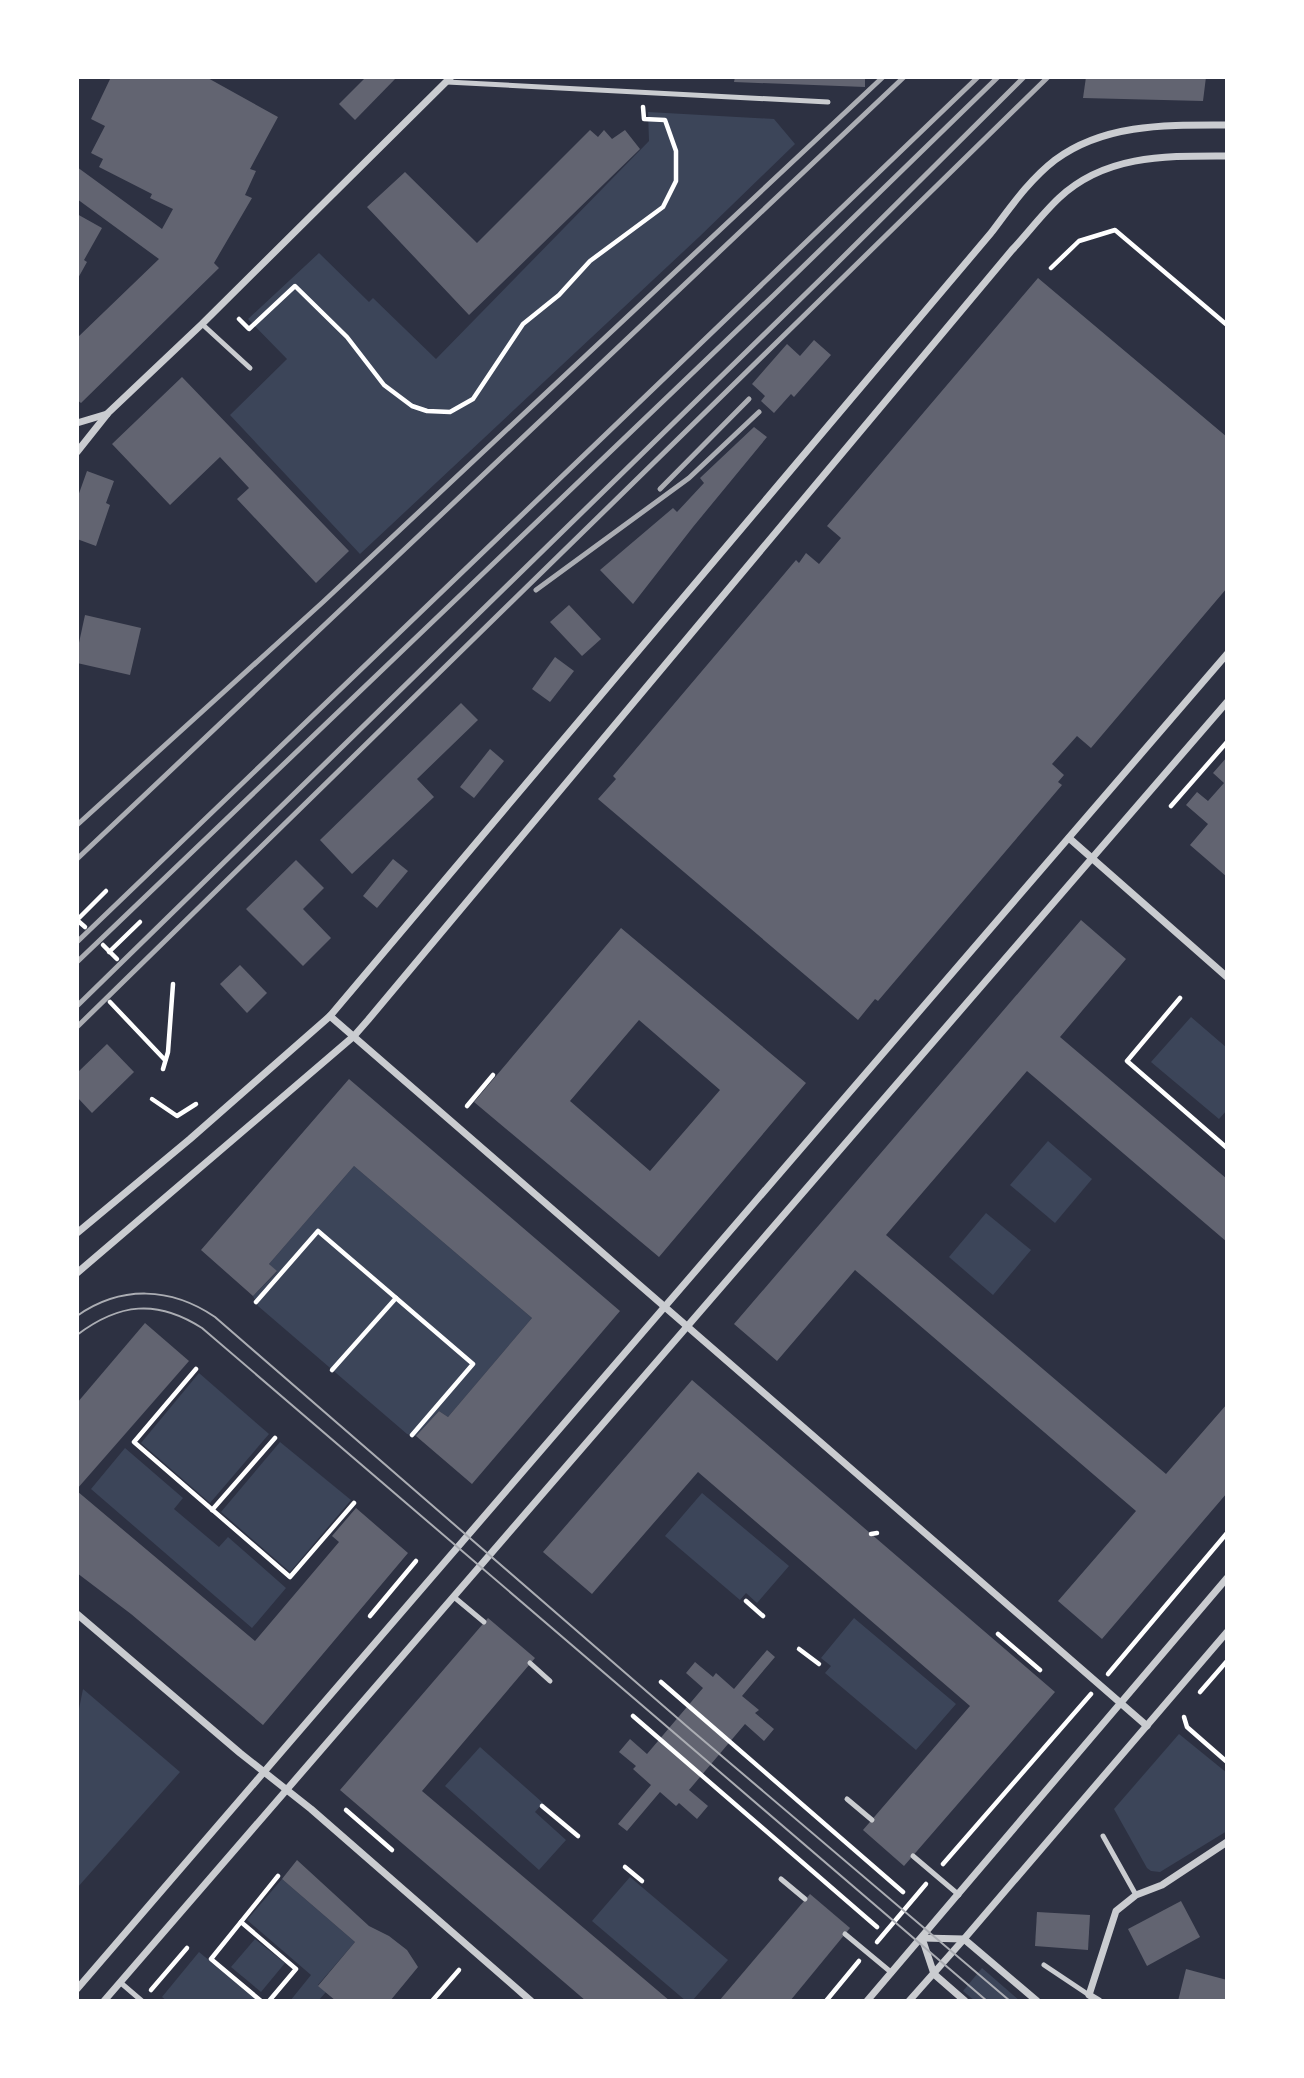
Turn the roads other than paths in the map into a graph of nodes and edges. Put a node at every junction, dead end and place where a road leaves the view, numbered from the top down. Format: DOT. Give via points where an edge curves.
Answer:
graph roads {
  1 [pos="449,79"];
  2 [pos="828,102"];
  3 [pos="1227,124"];
  4 [pos="1227,156"];
  5 [pos="202,324"];
  6 [pos="250,368"];
  7 [pos="108,413"];
  8 [pos="77,423"];
  9 [pos="77,452"];
  10 [pos="1227,654"];
  11 [pos="1227,702"];
  12 [pos="1069,838"];
  13 [pos="1092,859"];
  14 [pos="1227,977"];
  15 [pos="330,1016"];
  16 [pos="354,1036"];
  17 [pos="77,1233"];
  18 [pos="77,1273"];
  19 [pos="664,1308"];
  20 [pos="687,1327"];
  21 [pos="1227,1578"];
  22 [pos="454,1597"];
  23 [pos="77,1614"];
  24 [pos="484,1622"];
  25 [pos="1227,1632"];
  26 [pos="530,1664"];
  27 [pos="550,1681"];
  28 [pos="1121,1703"];
  29 [pos="1147,1726"];
  30 [pos="264,1773"];
  31 [pos="288,1791"];
  32 [pos="847,1799"];
  33 [pos="872,1820"];
  34 [pos="1103,1836"];
  35 [pos="1227,1842"];
  36 [pos="913,1856"];
  37 [pos="781,1879"];
  38 [pos="959,1895"];
  39 [pos="1136,1895"];
  40 [pos="805,1899"];
  41 [pos="845,1934"];
  42 [pos="922,1938"];
  43 [pos="964,1939"];
  44 [pos="1044,1965"];
  45 [pos="892,1973"];
  46 [pos="933,1974"];
  47 [pos="121,1983"];
  48 [pos="77,1989"];
  49 [pos="1089,1994"];
  50 [pos="104,2001"];
  51 [pos="142,2001"];
  52 [pos="531,2001"];
  53 [pos="867,2001"];
  54 [pos="909,2001"];
  55 [pos="965,2001"];
  56 [pos="1037,2001"];
  57 [pos="1099,2001"];
  1 -- 2 [label="lane"];
  1 -- 5 [label="street"];
  3 -- 15 [label="street" via="1151,127 1106,135 1077,146 1045,169"];
  4 -- 16 [label="street" via="1144,159 1113,165 1060,198"];
  5 -- 6 [label="lane"];
  5 -- 7 [label="street"];
  7 -- 8 [label="street"];
  7 -- 9 [label="street"];
  10 -- 12 [label="street"];
  11 -- 13 [label="street"];
  12 -- 13 [label="street"];
  12 -- 19 [label="street"];
  13 -- 14 [label="street"];
  13 -- 20 [label="street"];
  15 -- 16 [label="street"];
  15 -- 17 [label="street"];
  16 -- 18 [label="street"];
  16 -- 19 [label="street"];
  19 -- 20 [label="street"];
  19 -- 30 [label="street"];
  20 -- 22 [label="street"];
  20 -- 28 [label="street"];
  21 -- 28 [label="street"];
  22 -- 24 [label="lane"];
  22 -- 31 [label="street"];
  23 -- 30 [label="street"];
  25 -- 29 [label="street"];
  26 -- 27 [label="lane"];
  28 -- 29 [label="street"];
  28 -- 38 [label="street"];
  29 -- 43 [label="street"];
  30 -- 31 [label="street"];
  30 -- 48 [label="street"];
  31 -- 47 [label="street"];
  31 -- 52 [label="street"];
  32 -- 33 [label="lane"];
  34 -- 39 [label="lane"];
  35 -- 39 [label="street" via="1162,1885"];
  36 -- 38 [label="lane"];
  37 -- 40 [label="lane"];
  38 -- 42 [label="street"];
  39 -- 49 [label="street" via="1116,1911"];
  41 -- 45 [label="lane"];
  42 -- 43 [label="street"];
  42 -- 45 [label="street"];
  42 -- 46 [label="street"];
  43 -- 46 [label="street"];
  43 -- 56 [label="street"];
  44 -- 49 [label="lane"];
  45 -- 53 [label="street"];
  46 -- 54 [label="street"];
  46 -- 55 [label="street"];
  47 -- 50 [label="street"];
  47 -- 51 [label="lane"];
  49 -- 57 [label="street"];
}
